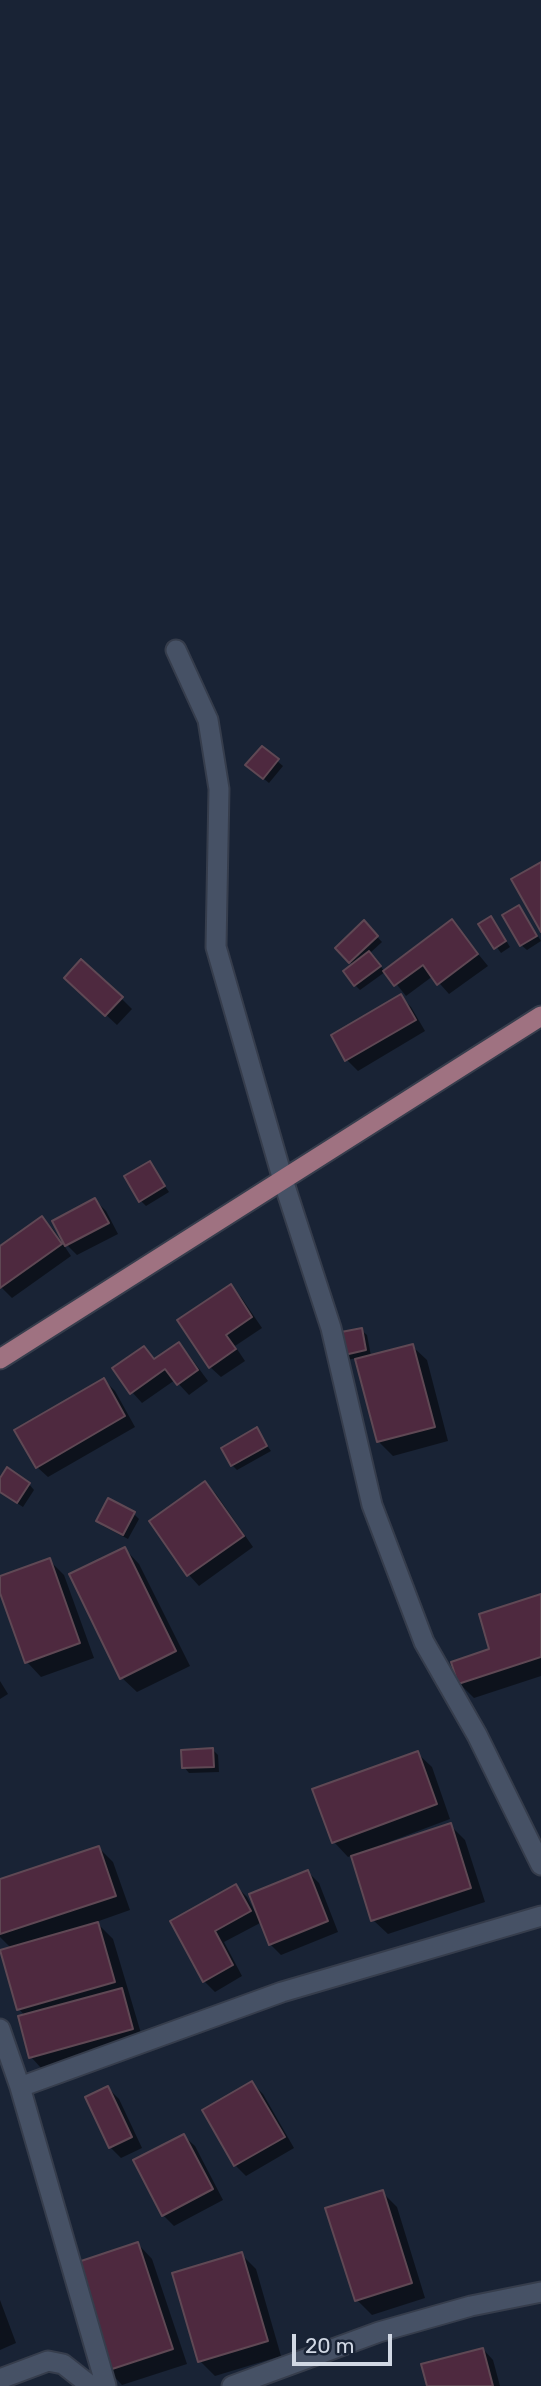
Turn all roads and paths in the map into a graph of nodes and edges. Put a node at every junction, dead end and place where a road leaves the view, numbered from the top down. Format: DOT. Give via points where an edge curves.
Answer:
graph roads {
  1 [pos="176,650"];
  2 [pos="541,1016"];
  3 [pos="283,1180"];
  4 [pos="0,1359"];
  5 [pos="541,1865"];
  6 [pos="541,1916"];
  7 [pos="0,2029"];
  8 [pos="20,2087"];
  9 [pos="541,2292"];
  10 [pos="0,2379"];
  11 [pos="91,2386"];
  12 [pos="106,2386"];
  13 [pos="232,2386"];
  1 -- 3 [label="street" via="208,720 219,789 216,947"];
  2 -- 3 [label="main road"];
  3 -- 4 [label="main road"];
  3 -- 5 [label="street" via="331,1328 372,1505 414,1617"];
  6 -- 8 [label="street" via="282,1992"];
  7 -- 8 [label="street"];
  8 -- 12 [label="street"];
  9 -- 13 [label="street" via="379,2332"];
  10 -- 11 [label="street" via="48,2361 63,2364"];
}
